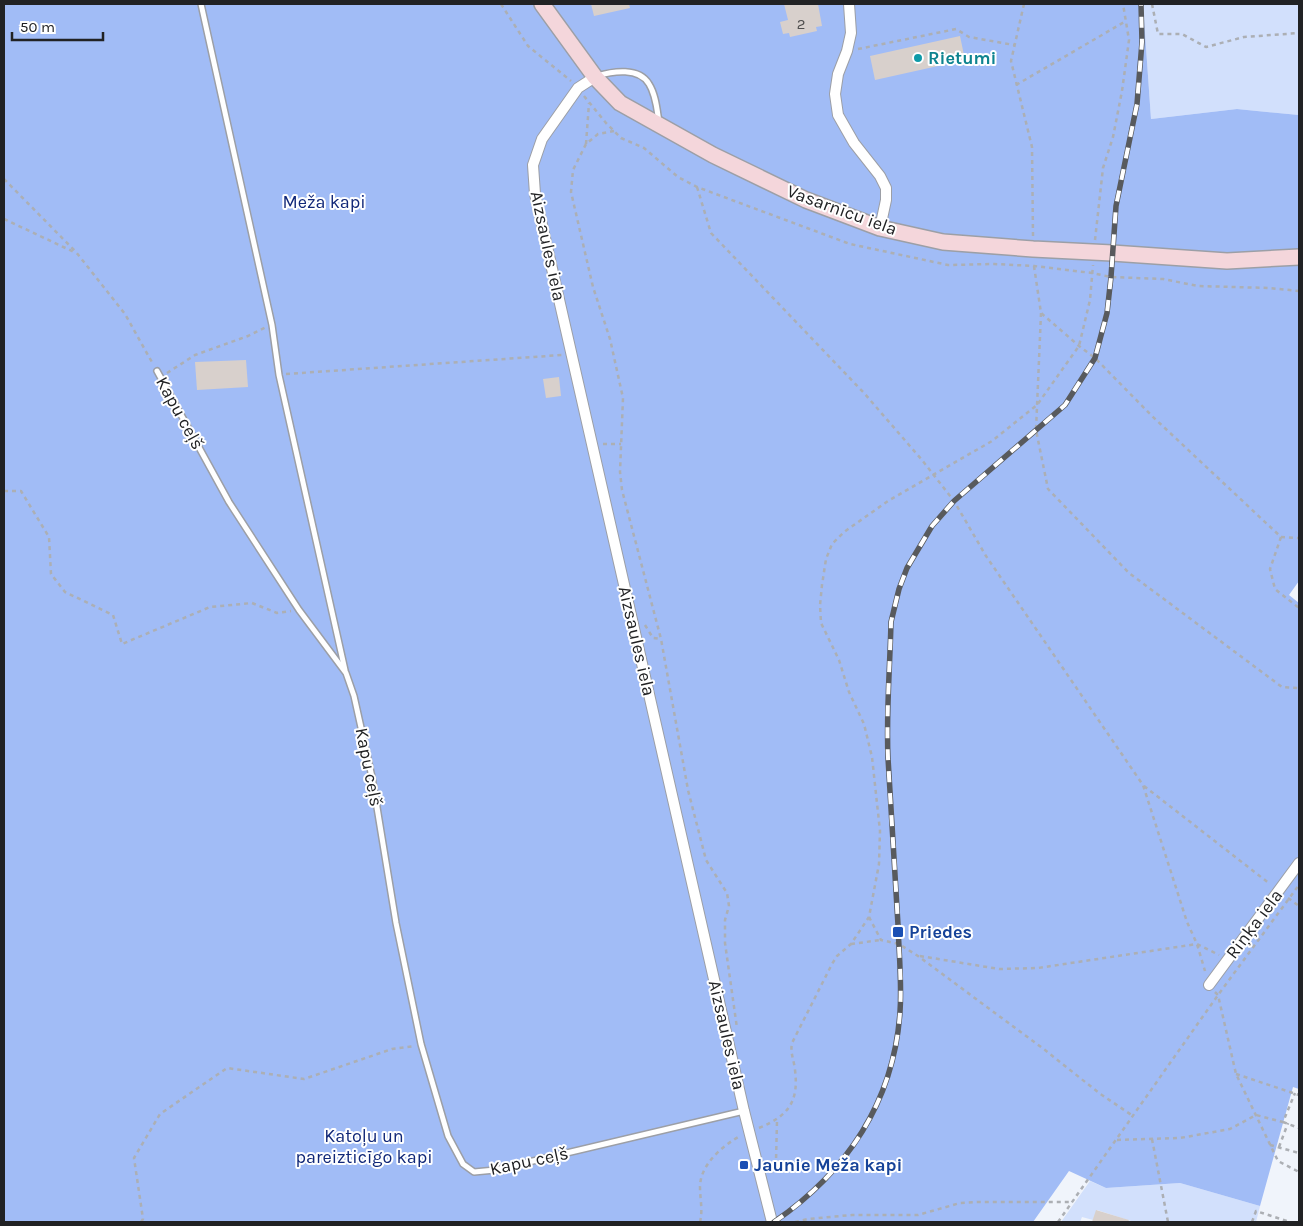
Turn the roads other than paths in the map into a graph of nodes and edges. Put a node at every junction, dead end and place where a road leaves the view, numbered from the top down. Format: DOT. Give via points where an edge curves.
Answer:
graph roads {
  1 [pos="201,4"];
  2 [pos="542,4"];
  3 [pos="849,4"];
  4 [pos="595,77"];
  5 [pos="660,125"];
  6 [pos="880,228"];
  7 [pos="1299,256"];
  8 [pos="157,371"];
  9 [pos="346,673"];
  10 [pos="1299,863"];
  11 [pos="1209,985"];
  12 [pos="744,1112"];
  13 [pos="772,1222"];
  1 -- 9 [label="lane"];
  2 -- 4 [label="street, Vasarnīcu iela"];
  3 -- 6 [label="street" via="851,33 835,94 838,115 854,144 886,188"];
  4 -- 5 [label="street, Vasarnīcu iela" via="620,103"];
  4 -- 5 [label="lane" via="622,72 640,76 649,83 654,94"];
  4 -- 12 [label="street, Aizsaules iela" via="578,88 542,139 533,165 534,194"];
  5 -- 6 [label="street, Vasarnīcu iela" via="806,200"];
  6 -- 7 [label="street, Vasarnīcu iela" via="943,242 1033,249 1227,261"];
  8 -- 9 [label="lane, Kapu ceļš" via="229,502"];
  9 -- 12 [label="lane, Kapu ceļš" via="372,777 396,923 421,1044 448,1136 463,1164 474,1172 495,1170"];
  10 -- 11 [label="street, Riņķa iela"];
  12 -- 13 [label="street, Aizsaules iela"];
}
